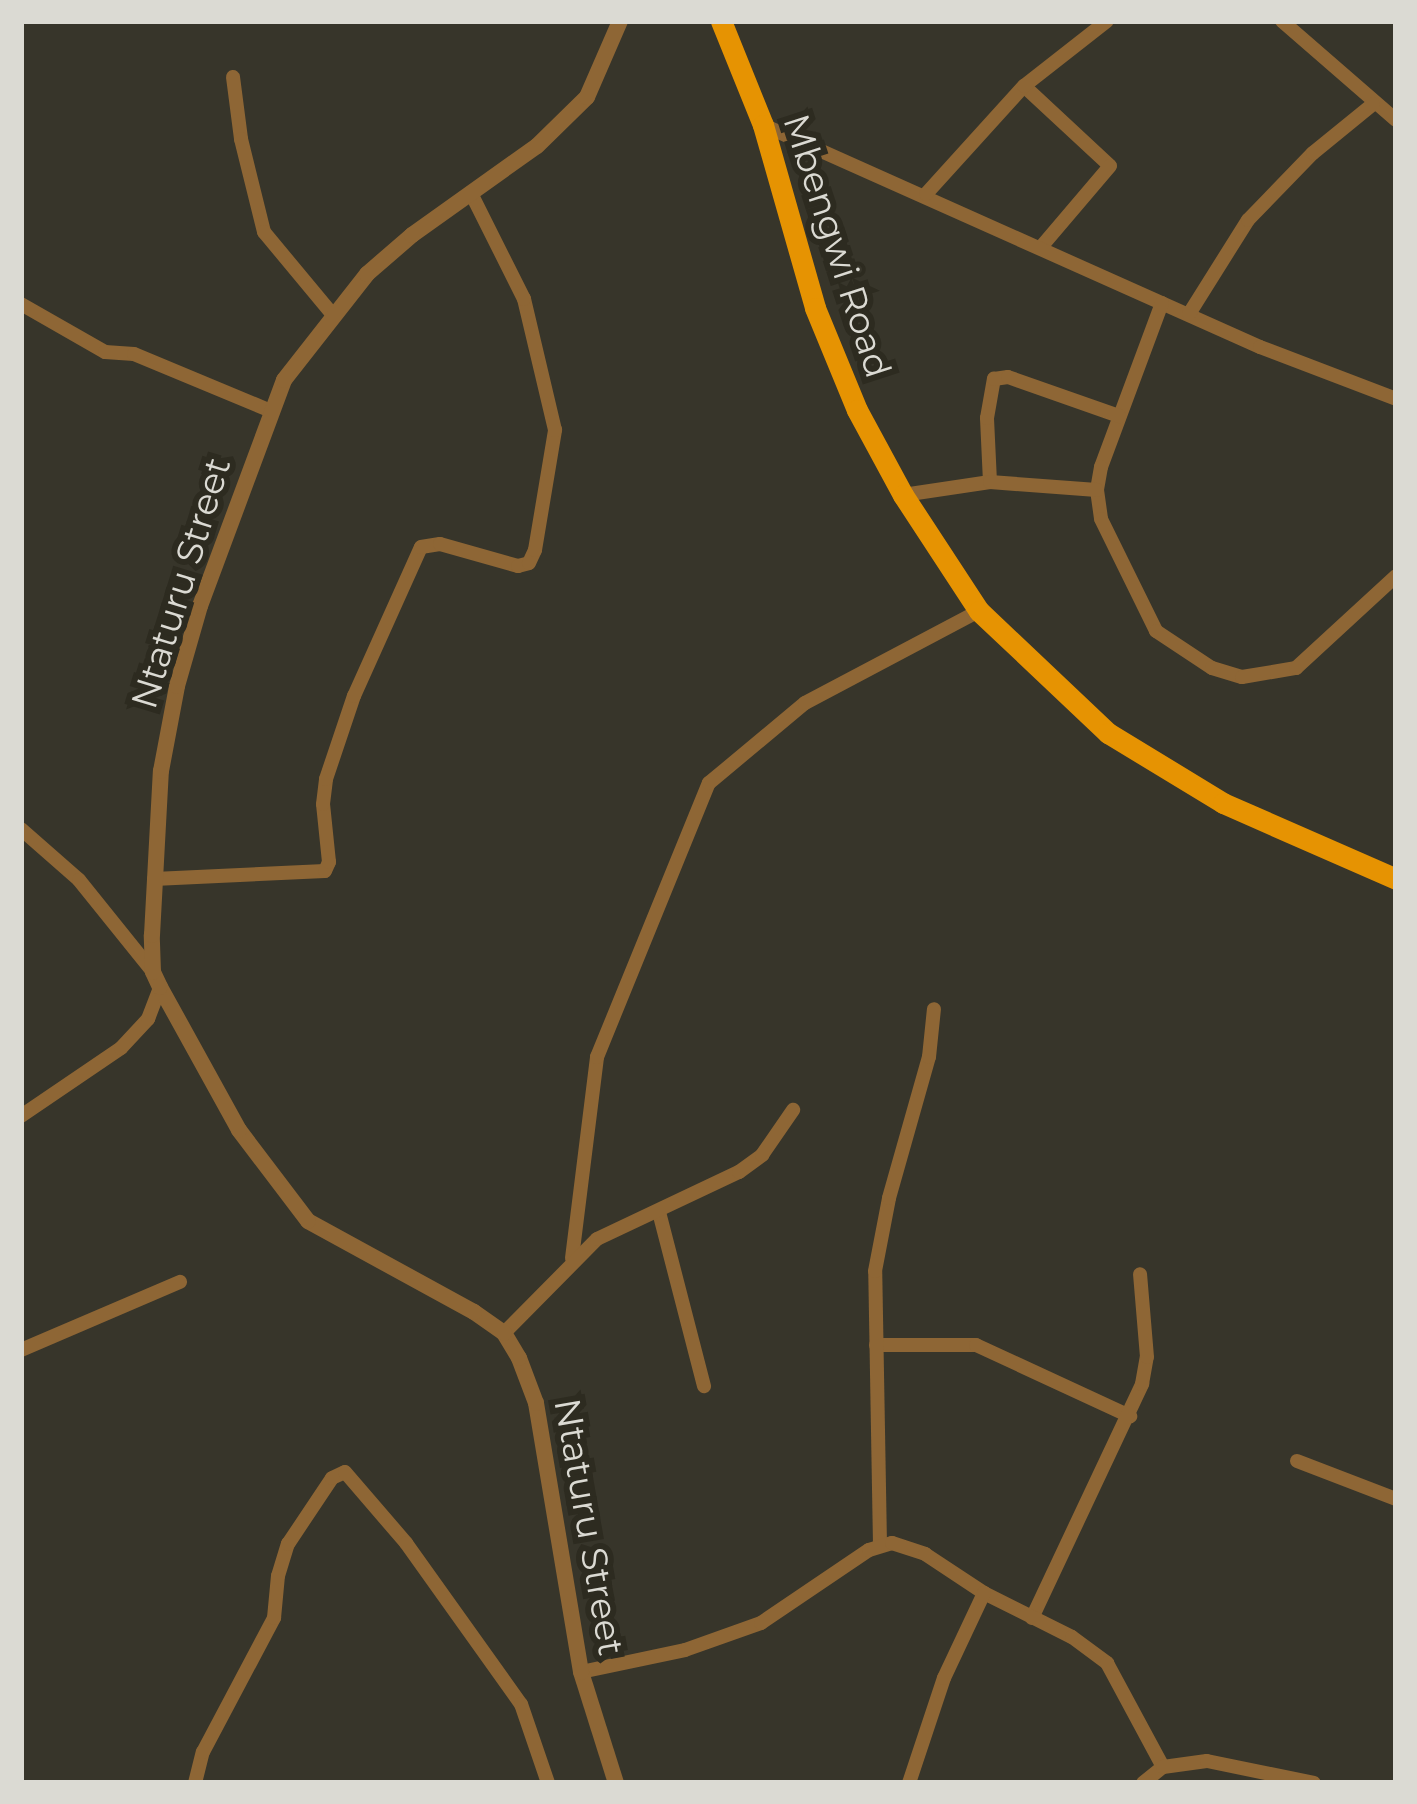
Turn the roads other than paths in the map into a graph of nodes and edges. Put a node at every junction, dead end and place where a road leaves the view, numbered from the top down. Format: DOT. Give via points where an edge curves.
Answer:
graph roads {
  1 [pos="620,21"];
  2 [pos="721,21"];
  3 [pos="1107,21"];
  4 [pos="1282,21"];
  5 [pos="233,77"];
  6 [pos="1024,86"];
  7 [pos="1372,104"];
  8 [pos="1396,120"];
  9 [pos="763,124"];
  10 [pos="471,193"];
  11 [pos="926,194"];
  12 [pos="1041,247"];
  13 [pos="1162,303"];
  14 [pos="21,304"];
  15 [pos="332,314"];
  16 [pos="1189,314"];
  17 [pos="1396,399"];
  18 [pos="271,410"];
  19 [pos="1119,416"];
  20 [pos="990,482"];
  21 [pos="1097,490"];
  22 [pos="903,495"];
  23 [pos="1396,576"];
  24 [pos="979,610"];
  25 [pos="21,829"];
  26 [pos="1396,878"];
  27 [pos="154,879"];
  28 [pos="156,979"];
  29 [pos="934,1009"];
  30 [pos="793,1110"];
  31 [pos="21,1116"];
  32 [pos="659,1211"];
  33 [pos="572,1258"];
  34 [pos="1140,1274"];
  35 [pos="180,1282"];
  36 [pos="504,1333"];
  37 [pos="876,1345"];
  38 [pos="21,1350"];
  39 [pos="704,1386"];
  40 [pos="1130,1416"];
  41 [pos="1297,1461"];
  42 [pos="1396,1499"];
  43 [pos="880,1545"];
  44 [pos="984,1593"];
  45 [pos="1032,1618"];
  46 [pos="581,1672"];
  47 [pos="1163,1767"];
  48 [pos="195,1783"];
  49 [pos="548,1783"];
  50 [pos="616,1783"];
  51 [pos="909,1783"];
  52 [pos="1142,1783"];
  53 [pos="1314,1783"];
  1 -- 10 [label="street, Ntaturu Street" via="587,98"];
  2 -- 9 [label="main road, Mbengwi Road"];
  3 -- 6 [label="street"];
  4 -- 7 [label="street"];
  5 -- 15 [label="street" via="264,232"];
  6 -- 11 [label="street"];
  6 -- 12 [label="street" via="1110,166"];
  7 -- 8 [label="street"];
  7 -- 16 [label="street" via="1248,220"];
  9 -- 11 [label="street"];
  9 -- 22 [label="main road, Mbengwi Road" via="815,308"];
  10 -- 15 [label="street, Ntaturu Street" via="412,235"];
  10 -- 27 [label="street" via="524,299 555,430 535,550 518,566 440,544 422,547 326,778 325,872"];
  11 -- 12 [label="street"];
  12 -- 13 [label="street"];
  13 -- 16 [label="street"];
  13 -- 19 [label="street"];
  14 -- 18 [label="street" via="105,352 134,354"];
  15 -- 18 [label="street, Ntaturu Street"];
  16 -- 17 [label="street"];
  18 -- 27 [label="street, Ntaturu Street" via="177,686"];
  19 -- 20 [label="street" via="994,379"];
  19 -- 21 [label="street"];
  20 -- 21 [label="street"];
  20 -- 22 [label="street"];
  21 -- 23 [label="street" via="1101,519 1156,631 1212,668 1242,677 1296,668"];
  22 -- 24 [label="main road, Mbengwi Road"];
  24 -- 26 [label="main road, Mbengwi Road" via="1108,734 1223,803"];
  24 -- 33 [label="street" via="806,703 709,783 597,1058"];
  25 -- 28 [label="street" via="80,880"];
  27 -- 28 [label="street, Ntaturu Street"];
  28 -- 31 [label="street" via="148,1019 121,1048"];
  28 -- 36 [label="street, Ntaturu Street" via="239,1130 308,1221"];
  29 -- 37 [label="street" via="875,1271"];
  30 -- 32 [label="street" via="751,1163"];
  32 -- 33 [label="street"];
  32 -- 39 [label="street"];
  33 -- 36 [label="street"];
  34 -- 40 [label="street" via="1147,1357"];
  35 -- 38 [label="street"];
  36 -- 46 [label="street, Ntaturu Street" via="536,1403"];
  37 -- 40 [label="street" via="976,1345"];
  37 -- 43 [label="street"];
  40 -- 45 [label="street"];
  41 -- 42 [label="street"];
  43 -- 44 [label="street" via="925,1554"];
  43 -- 46 [label="street" via="761,1623 685,1650"];
  44 -- 45 [label="street"];
  44 -- 51 [label="street"];
  45 -- 47 [label="street" via="1107,1663"];
  46 -- 50 [label="street, Ntaturu Street"];
  47 -- 52 [label="street"];
  47 -- 53 [label="street" via="1207,1761"];
  48 -- 49 [label="street" via="203,1752 274,1618 288,1544 332,1478 346,1472 521,1704"];
}
